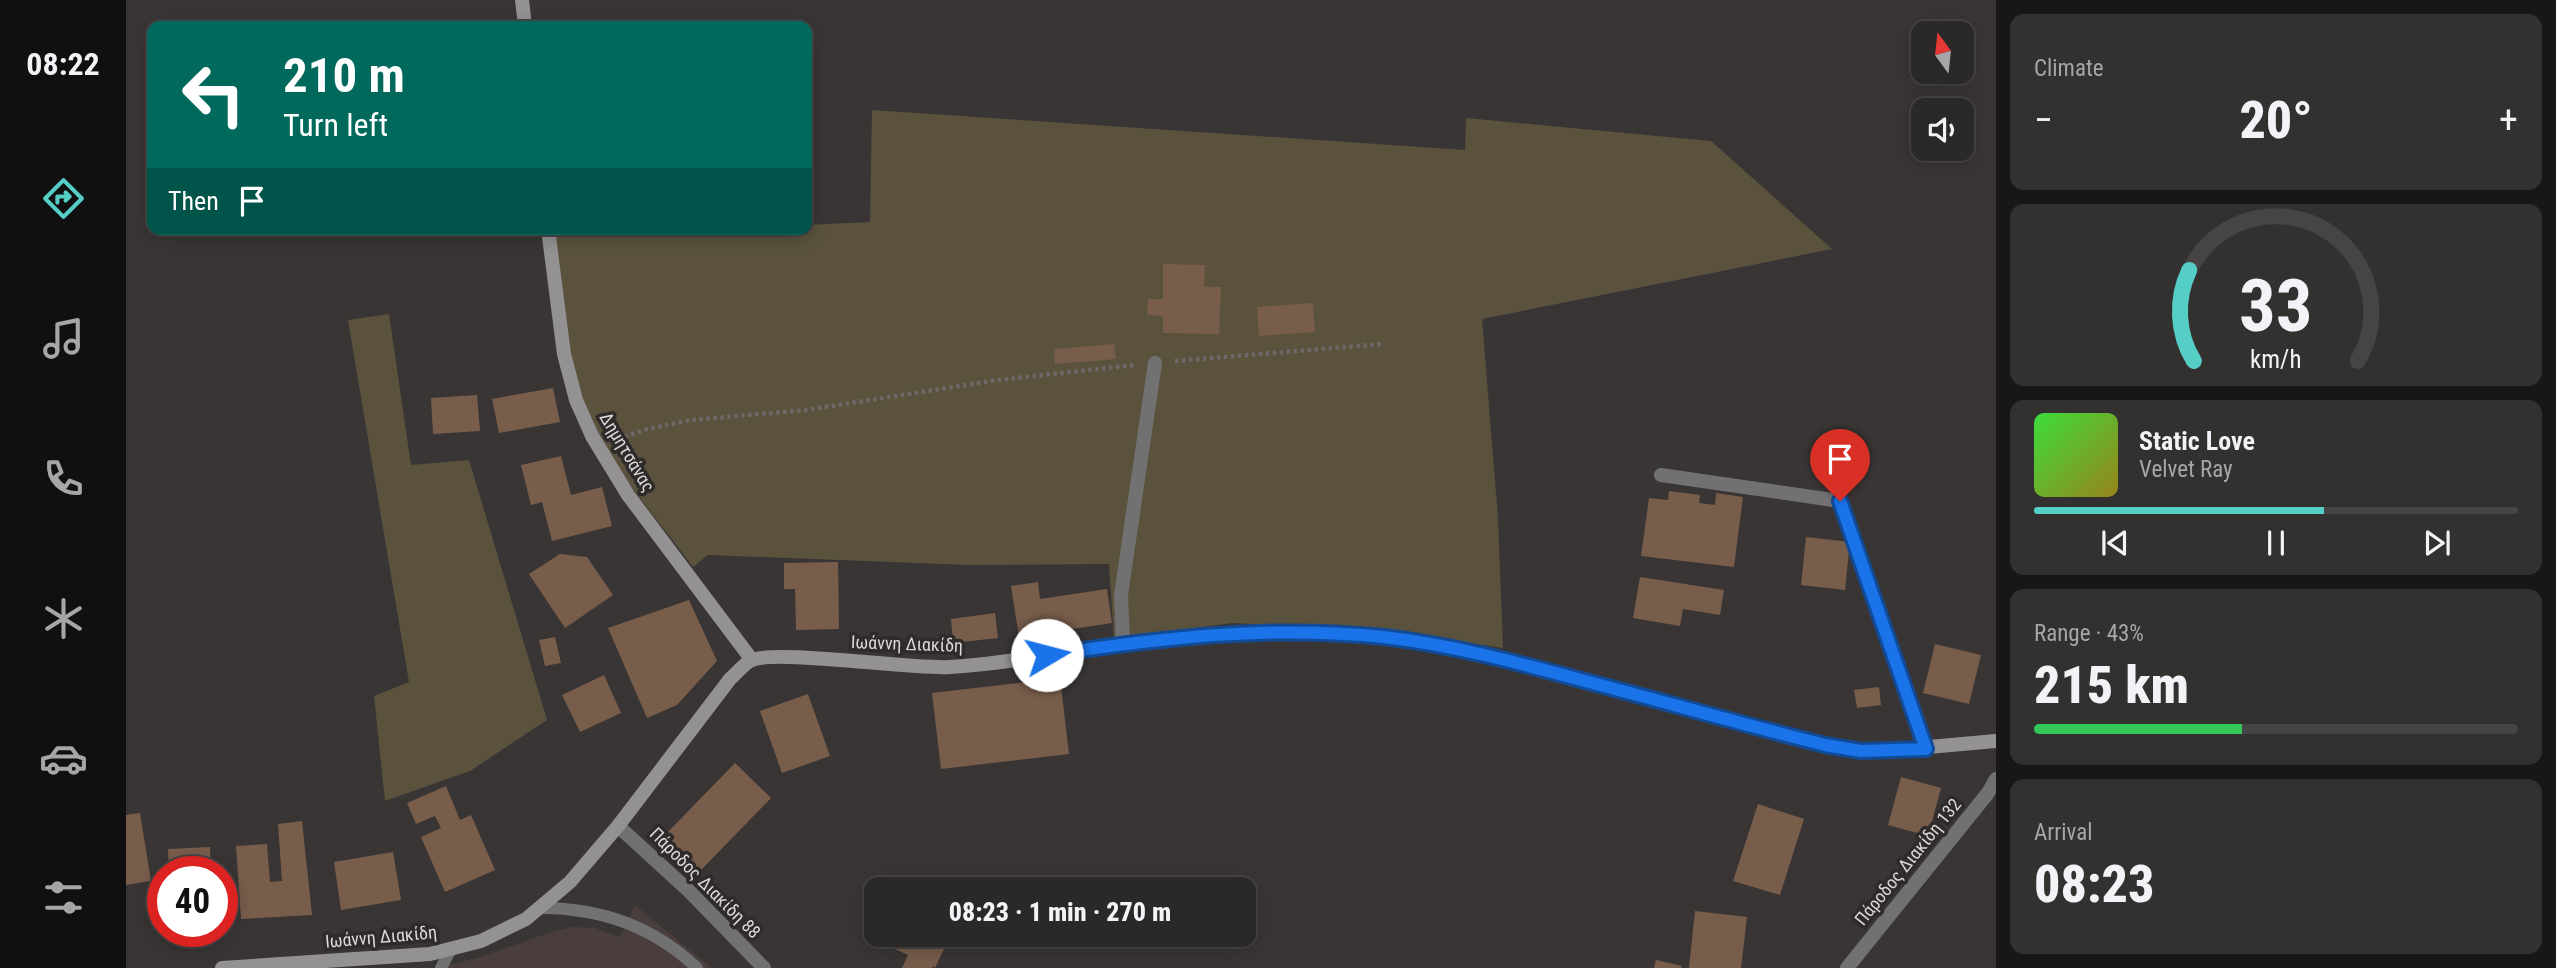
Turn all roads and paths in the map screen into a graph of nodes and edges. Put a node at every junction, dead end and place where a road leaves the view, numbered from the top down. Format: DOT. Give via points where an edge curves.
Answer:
graph roads {
  1 [pos="522,0"];
  2 [pos="524,21"];
  3 [pos="549,235"];
  4 [pos="1382,344"];
  5 [pos="1155,363"];
  6 [pos="598,447"];
  7 [pos="1661,475"];
  8 [pos="1123,644"];
  9 [pos="752,660"];
  10 [pos="1996,741"];
  11 [pos="1926,749"];
  12 [pos="1996,779"];
  13 [pos="618,826"];
  14 [pos="541,908"];
  15 [pos="451,949"];
  16 [pos="222,968"];
  17 [pos="441,968"];
  18 [pos="698,968"];
  19 [pos="764,968"];
  20 [pos="1847,968"];
  1 -- 2 [label="street"];
  3 -- 6 [label="street, Δημητσάνας" via="564,354 576,400"];
  4 -- 5 [label="path"];
  5 -- 6 [label="path" via="691,421 647,429"];
  5 -- 8 [label="street" via="1121,595"];
  6 -- 9 [label="street, Δημητσάνας" via="628,495"];
  7 -- 11 [label="street" via="1840,501"];
  8 -- 9 [label="street, Ιωάννη Διακίδη" via="947,667 783,657"];
  8 -- 11 [label="street, Ιωάννη Διακίδη" via="1292,631 1403,640 1506,660 1825,745 1861,751"];
  9 -- 13 [label="street, Ιωάννη Διακίδη" via="730,679"];
  10 -- 11 [label="street, Ιωάννη Διακίδη"];
  12 -- 20 [label="street, Πάροδος Διακίδη 132"];
  13 -- 14 [label="street, Ιωάννη Διακίδη"];
  13 -- 19 [label="street, Πάροδος Διακίδη 88"];
  14 -- 15 [label="street, Ιωάννη Διακίδη" via="502,932"];
  14 -- 18 [label="lane" via="582,909 633,925"];
  15 -- 16 [label="street, Ιωάννη Διακίδη" via="402,958"];
  15 -- 17 [label="lane"];
}
